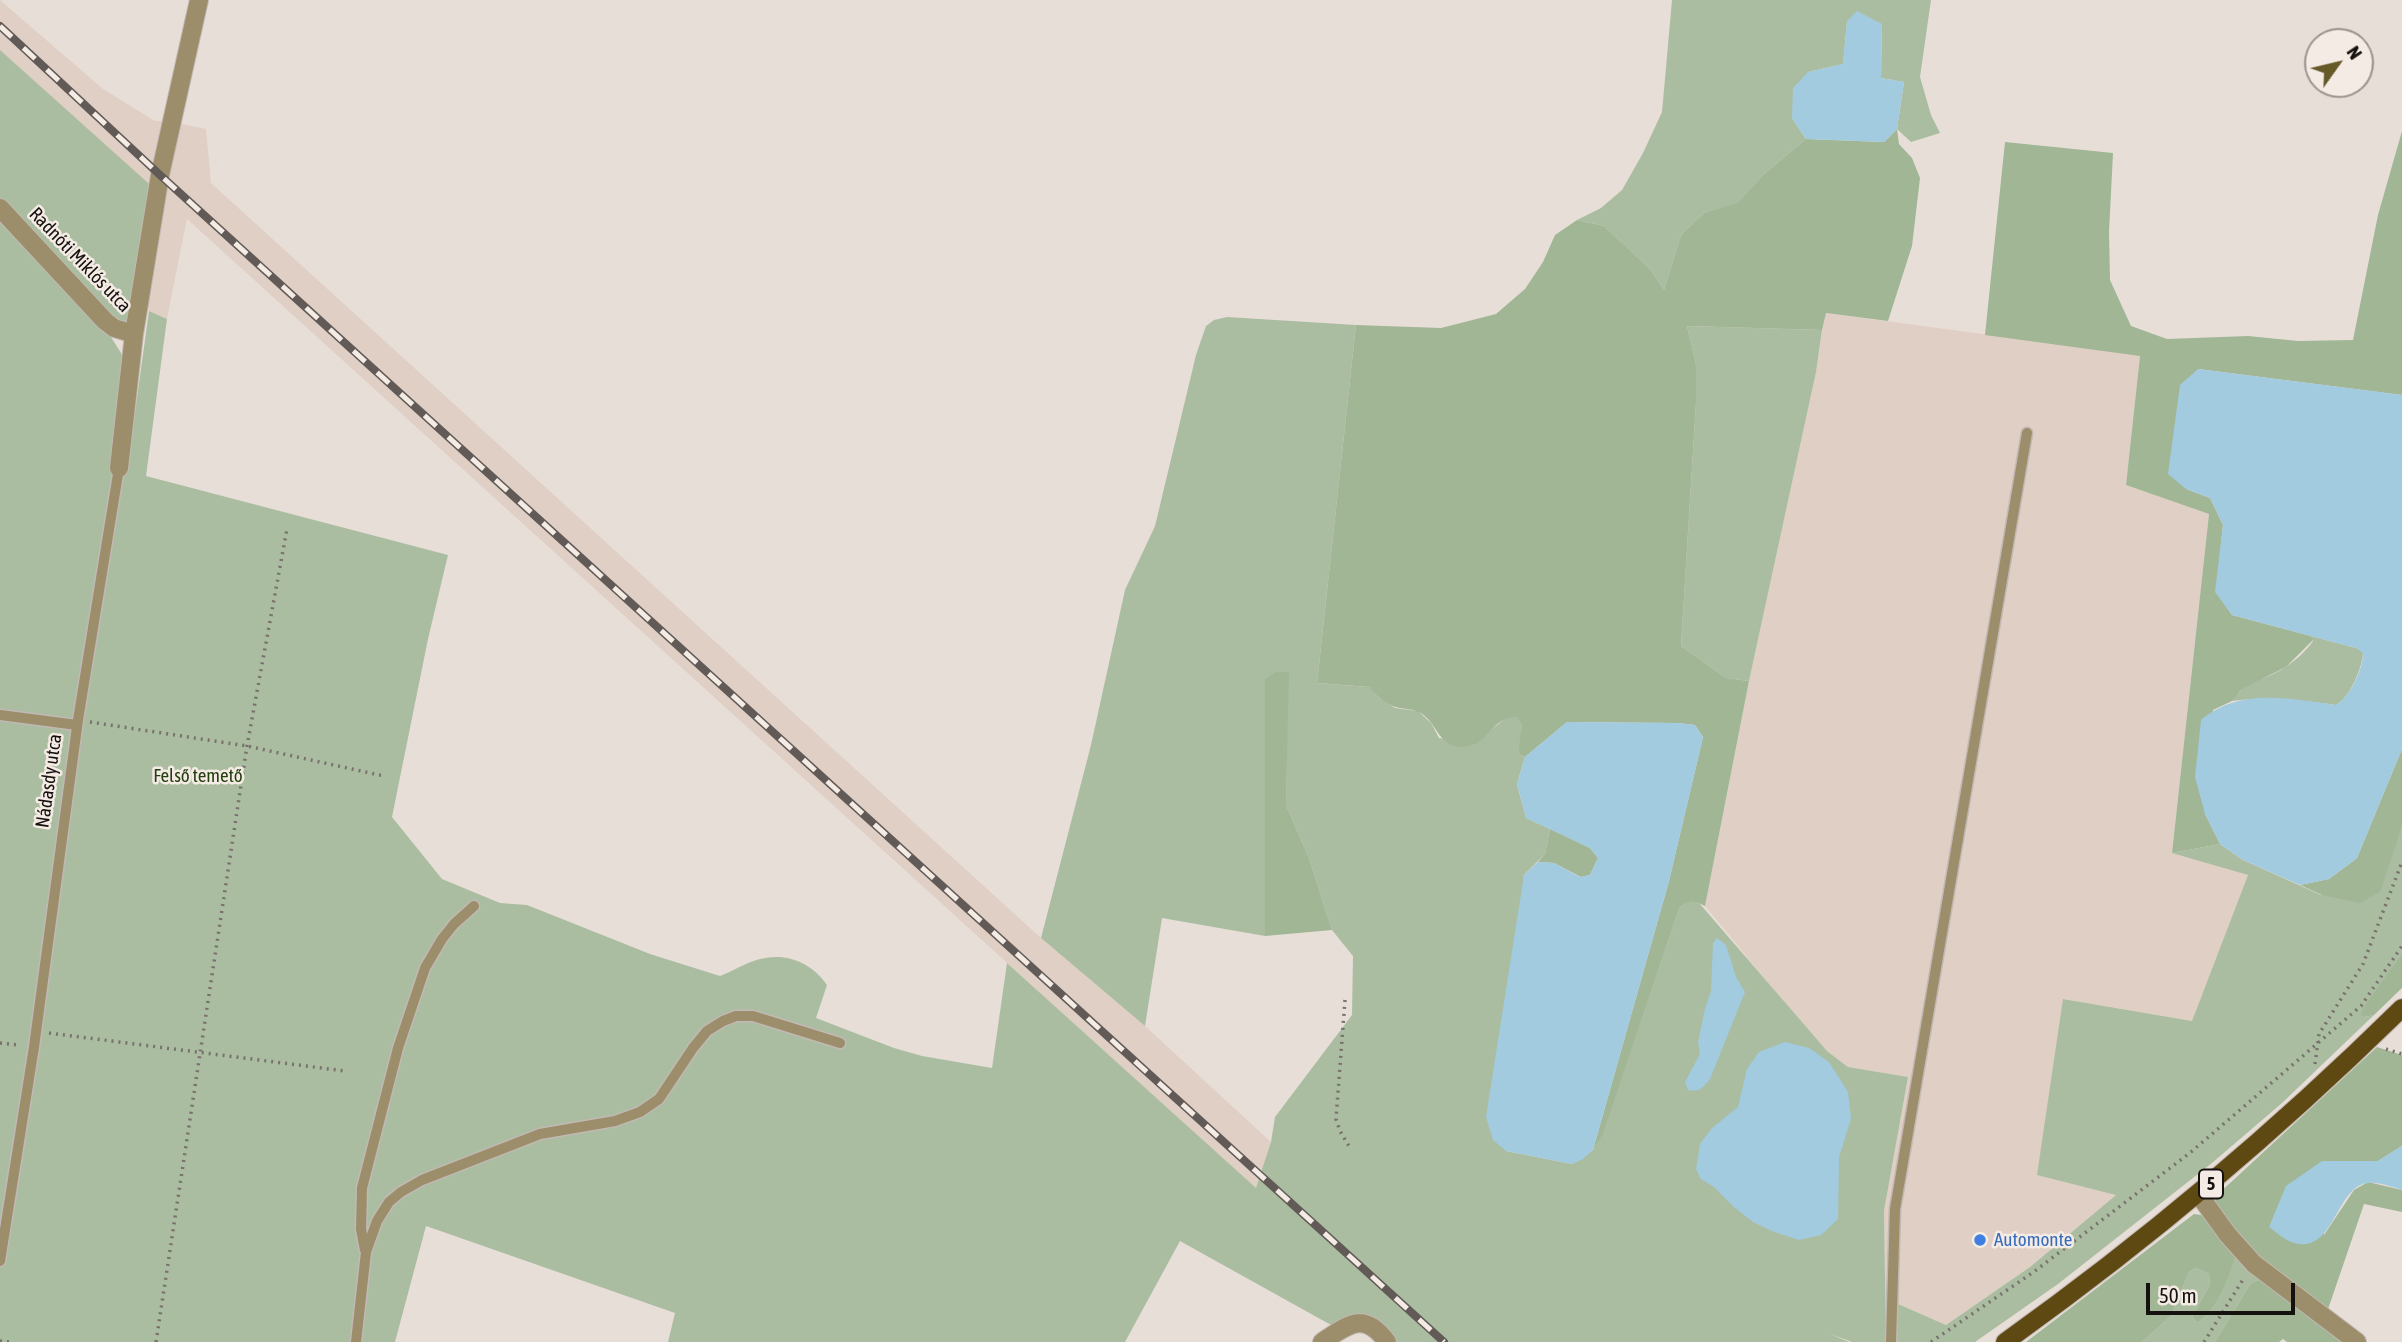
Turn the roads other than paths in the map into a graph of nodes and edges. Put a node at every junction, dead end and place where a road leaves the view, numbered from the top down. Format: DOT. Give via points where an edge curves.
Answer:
graph roads {
  1 [pos="199,0"];
  2 [pos="0,208"];
  3 [pos="134,334"];
  4 [pos="2028,433"];
  5 [pos="118,468"];
  6 [pos="0,715"];
  7 [pos="78,723"];
  8 [pos="474,906"];
  9 [pos="2402,1008"];
  10 [pos="840,1044"];
  11 [pos="2199,1195"];
  12 [pos="366,1252"];
  13 [pos="0,1261"];
  14 [pos="355,1342"];
  15 [pos="1322,1342"];
  16 [pos="1387,1342"];
  17 [pos="1891,1342"];
  18 [pos="2005,1342"];
  19 [pos="2357,1342"];
  1 -- 3 [label="street, Nádasdy utca" via="160,175"];
  2 -- 3 [label="street, Radnóti Miklós utca" via="105,321"];
  3 -- 5 [label="street, Nádasdy utca"];
  4 -- 17 [label="lane" via="1895,1209"];
  5 -- 7 [label="lane, Nádasdy utca"];
  6 -- 7 [label="lane"];
  7 -- 13 [label="lane, Nádasdy utca" via="37,1031"];
  8 -- 12 [label="lane" via="442,939 425,968 398,1048 362,1188 361,1230"];
  9 -- 11 [label="main road, 5" via="2313,1095"];
  10 -- 12 [label="lane" via="753,1016 723,1021 693,1048 659,1099 640,1112 540,1134 401,1192 377,1221"];
  11 -- 18 [label="main road, 5"];
  11 -- 19 [label="street" via="2254,1264"];
  12 -- 14 [label="lane"];
  15 -- 16 [label="street" via="1361,1322 1374,1327"];
}
